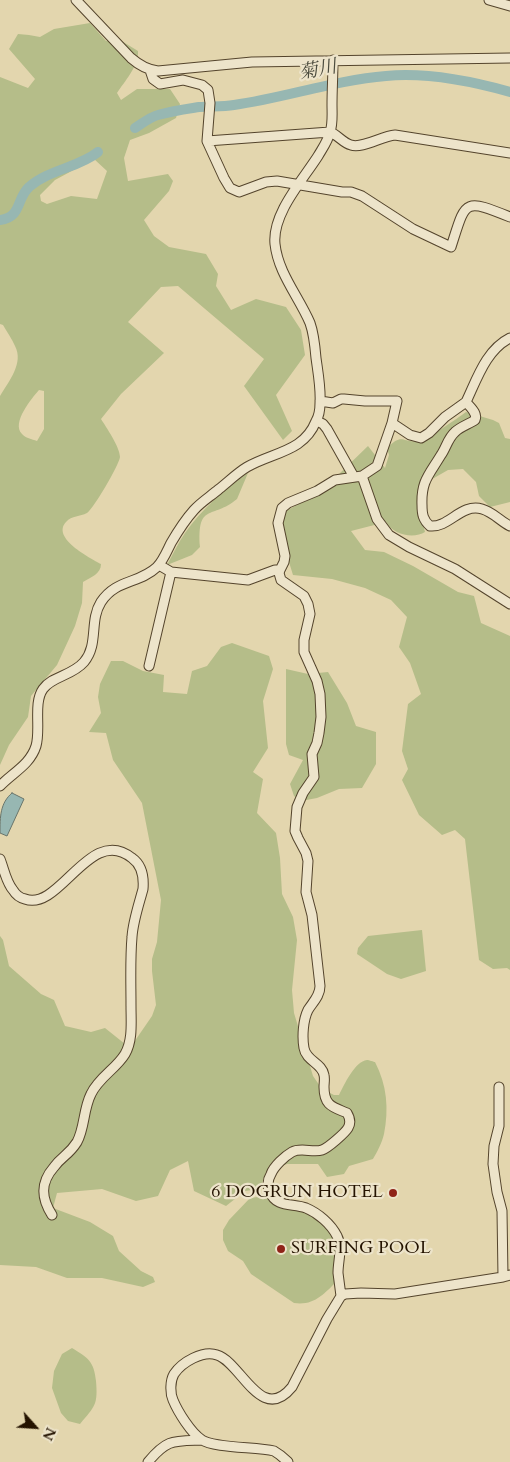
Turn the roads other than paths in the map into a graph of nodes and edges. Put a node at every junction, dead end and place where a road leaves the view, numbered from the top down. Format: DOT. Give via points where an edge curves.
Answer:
graph roads {
  1 [pos="76,0"];
  2 [pos="489,0"];
  3 [pos="510,6"];
  4 [pos="510,58"];
  5 [pos="332,60"];
  6 [pos="150,70"];
  7 [pos="330,132"];
  8 [pos="207,141"];
  9 [pos="510,152"];
  10 [pos="298,186"];
  11 [pos="510,217"];
  12 [pos="510,338"];
  13 [pos="320,401"];
  14 [pos="466,402"];
  15 [pos="317,421"];
  16 [pos="392,423"];
  17 [pos="358,477"];
  18 [pos="510,526"];
  19 [pos="159,565"];
  20 [pos="280,570"];
  21 [pos="171,572"];
  22 [pos="510,604"];
  23 [pos="149,666"];
  24 [pos="0,786"];
  25 [pos="0,859"];
  26 [pos="499,1086"];
  27 [pos="52,1215"];
  28 [pos="507,1276"];
  29 [pos="341,1296"];
  30 [pos="202,1440"];
  31 [pos="148,1462"];
  32 [pos="288,1462"];
  1 -- 6 [label="street" via="131,58"];
  2 -- 3 [label="street"];
  4 -- 5 [label="street"];
  5 -- 6 [label="street"];
  5 -- 7 [label="street"];
  6 -- 8 [label="street" via="153,80 160,84 183,80 206,87 209,106"];
  7 -- 8 [label="street"];
  7 -- 9 [label="street" via="354,146 395,135"];
  7 -- 10 [label="street"];
  8 -- 10 [label="street" via="224,178 234,191 277,181"];
  10 -- 11 [label="street" via="362,196 395,219 452,247 462,215 470,206 483,206"];
  10 -- 13 [label="street" via="281,212 275,244 280,265 311,326"];
  12 -- 14 [label="street" via="489,356"];
  13 -- 15 [label="street"];
  13 -- 16 [label="street" via="397,402"];
  14 -- 16 [label="street" via="420,438"];
  14 -- 18 [label="street" via="476,414 475,420 455,432 424,481 421,495 424,521 435,526 476,508 491,513"];
  15 -- 17 [label="street" via="327,429"];
  15 -- 19 [label="street" via="300,443 244,469 196,508"];
  16 -- 17 [label="street" via="377,466"];
  17 -- 20 [label="street" via="335,480 282,508 278,523 285,556"];
  17 -- 22 [label="street" via="377,519 389,535 455,569"];
  19 -- 21 [label="street"];
  19 -- 24 [label="street" via="141,578 118,586 104,598 95,614 93,644 86,660 42,690 38,698 36,746 28,761"];
  20 -- 21 [label="street" via="248,580"];
  20 -- 29 [label="street" via="281,580 304,596 308,604 310,614 304,652 317,681 321,717 312,754 314,777 300,798 296,815 296,834 308,861 306,892 312,915 320,986 306,1015 304,1050 324,1072 326,1101 347,1113 350,1121 346,1131 325,1149 298,1150 288,1155 273,1170 268,1185 275,1200 308,1209 333,1229 340,1249"];
  21 -- 23 [label="street"];
  25 -- 27 [label="street" via="13,891 29,901 47,896 92,857 104,851 115,851 132,858 140,867 144,882 132,936 130,1042 122,1058 91,1093 82,1131 71,1152 54,1166 44,1182 44,1200"];
  26 -- 28 [label="street" via="499,1126 493,1164 502,1211"];
  28 -- 29 [label="street" via="395,1294"];
  29 -- 30 [label="street" via="292,1387 283,1396 268,1398 258,1394 228,1361 218,1355 203,1354 178,1370 172,1378 172,1397 178,1411"];
  30 -- 31 [label="street" via="176,1440 163,1445"];
  30 -- 32 [label="street" via="268,1450"];
}
